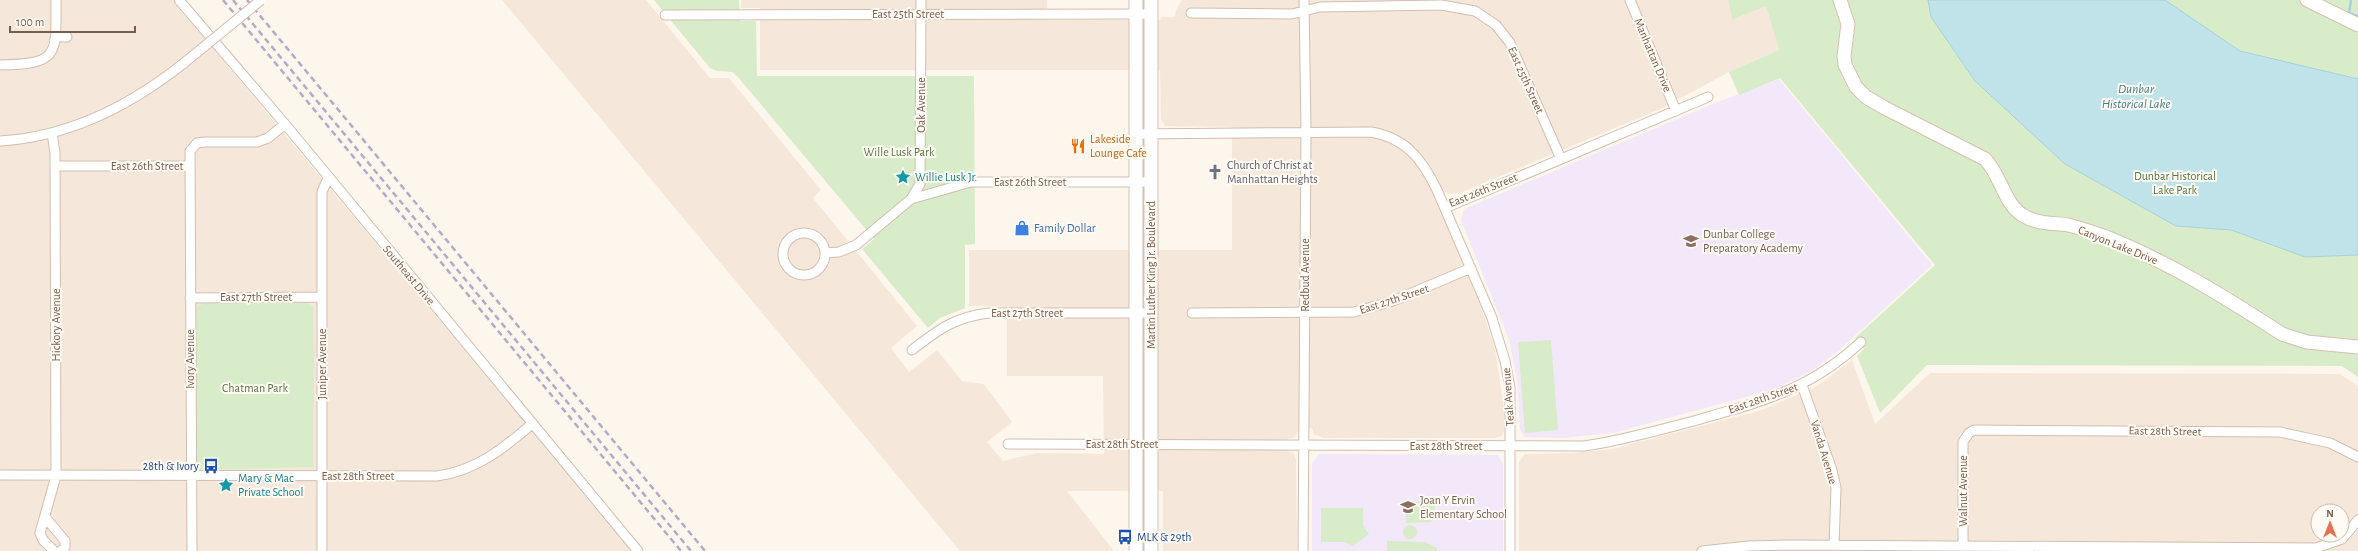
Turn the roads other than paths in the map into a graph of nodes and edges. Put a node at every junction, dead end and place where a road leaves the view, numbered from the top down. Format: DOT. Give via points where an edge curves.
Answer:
graph roads {
  1 [pos="56,0"];
  2 [pos="179,0"];
  3 [pos="261,0"];
  4 [pos="921,0"];
  5 [pos="1136,0"];
  6 [pos="1151,0"];
  7 [pos="1304,0"];
  8 [pos="1630,0"];
  9 [pos="1840,0"];
  10 [pos="2307,0"];
  11 [pos="1304,10"];
  12 [pos="1192,13"];
  13 [pos="921,14"];
  14 [pos="1136,14"];
  15 [pos="1151,14"];
  16 [pos="665,15"];
  17 [pos="2358,25"];
  18 [pos="56,37"];
  19 [pos="67,37"];
  20 [pos="0,65"];
  21 [pos="1708,97"];
  22 [pos="1676,111"];
  23 [pos="286,124"];
  24 [pos="1306,132"];
  25 [pos="52,133"];
  26 [pos="1135,134"];
  27 [pos="1152,134"];
  28 [pos="0,141"];
  29 [pos="1561,159"];
  30 [pos="55,166"];
  31 [pos="190,166"];
  32 [pos="328,178"];
  33 [pos="1136,182"];
  34 [pos="1151,182"];
  35 [pos="911,199"];
  36 [pos="1445,208"];
  37 [pos="825,253"];
  38 [pos="1471,268"];
  39 [pos="322,297"];
  40 [pos="190,298"];
  41 [pos="1135,313"];
  42 [pos="1151,313"];
  43 [pos="1192,313"];
  44 [pos="1305,313"];
  45 [pos="1861,342"];
  46 [pos="2358,348"];
  47 [pos="912,350"];
  48 [pos="1802,385"];
  49 [pos="532,424"];
  50 [pos="1968,433"];
  51 [pos="1008,444"];
  52 [pos="1136,444"];
  53 [pos="1152,444"];
  54 [pos="1304,444"];
  55 [pos="1510,446"];
  56 [pos="2358,457"];
  57 [pos="0,476"];
  58 [pos="56,476"];
  59 [pos="191,476"];
  60 [pos="322,476"];
  61 [pos="44,517"];
  62 [pos="2358,520"];
  63 [pos="1834,546"];
  64 [pos="1963,549"];
  65 [pos="54,551"];
  66 [pos="61,551"];
  67 [pos="192,551"];
  68 [pos="322,551"];
  69 [pos="638,551"];
  70 [pos="1136,551"];
  71 [pos="1151,551"];
  72 [pos="1304,551"];
  73 [pos="1510,551"];
  74 [pos="1702,551"];
  1 -- 18 [label="street"];
  2 -- 23 [label="street, Southeast Drive"];
  3 -- 25 [label="street, bridge" via="155,86 118,109"];
  4 -- 13 [label="street, Oak Avenue"];
  5 -- 14 [label="main road, Martin Luther King Jr. Boulevard"];
  6 -- 15 [label="main road, Martin Luther King Jr. Boulevard"];
  7 -- 11 [label="street, Redbud Avenue"];
  8 -- 22 [label="street, Manhattan Drive"];
  9 -- 46 [label="main road, Canyon Lake Drive" via="1848,24 1845,65 1856,87 1866,97 1985,159 1993,167 2016,209 2023,216 2045,223 2080,228 2149,256 2185,274 2282,334 2295,339"];
  10 -- 17 [label="main road"];
  11 -- 12 [label="street, East 25th Street" via="1292,14"];
  11 -- 24 [label="street, Redbud Avenue"];
  11 -- 29 [label="street, East 25th Street" via="1320,7 1451,5 1475,11 1504,34 1516,53"];
  13 -- 14 [label="street, East 25th Street"];
  13 -- 16 [label="street, East 25th Street"];
  13 -- 35 [label="street, Oak Avenue" via="921,176 920,184"];
  14 -- 15 [label="street, East 25th Street"];
  14 -- 26 [label="main road, Martin Luther King Jr. Boulevard"];
  15 -- 27 [label="main road, Martin Luther King Jr. Boulevard"];
  18 -- 19 [label="street"];
  18 -- 20 [label="street" via="52,51 36,63"];
  21 -- 22 [label="street, East 26th Street"];
  22 -- 29 [label="street, East 26th Street"];
  23 -- 31 [label="street, East 26th Street" via="268,138 256,142 197,143 190,151"];
  23 -- 32 [label="street, Southeast Drive"];
  24 -- 27 [label="street, East 26th Street"];
  24 -- 36 [label="street, East 26th Street" via="1371,132 1402,142 1428,170"];
  24 -- 44 [label="street, Redbud Avenue"];
  25 -- 28 [label="street"];
  25 -- 30 [label="street, Hickory Avenue"];
  26 -- 27 [label="street, East 26th Street"];
  26 -- 33 [label="main road, Martin Luther King Jr. Boulevard"];
  27 -- 34 [label="main road, Martin Luther King Jr. Boulevard"];
  29 -- 36 [label="street, East 26th Street"];
  30 -- 31 [label="street, East 26th Street"];
  30 -- 58 [label="street, Hickory Avenue"];
  31 -- 40 [label="street, Ivory Avenue"];
  32 -- 39 [label="street, Juniper Avenue" via="322,192"];
  32 -- 49 [label="street, Southeast Drive"];
  33 -- 34 [label="street, East 26th Street"];
  33 -- 35 [label="street, East 26th Street" via="971,182"];
  33 -- 41 [label="main road, Martin Luther King Jr. Boulevard"];
  34 -- 42 [label="main road, Martin Luther King Jr. Boulevard"];
  35 -- 37 [label="street, Oak Avenue" via="856,245 839,252"];
  36 -- 38 [label="street, Teak Avenue"];
  37 -- 37 [label="street" via="819,240 805,234 795,236 789,241 784,255 790,269 804,275 814,273 820,268"];
  38 -- 44 [label="street, East 27th Street" via="1435,285 1373,308 1354,312"];
  38 -- 55 [label="street, Teak Avenue" via="1492,318 1506,361 1510,387"];
  39 -- 40 [label="street, East 27th Street"];
  39 -- 60 [label="street, Juniper Avenue"];
  40 -- 59 [label="street, Ivory Avenue"];
  41 -- 42 [label="street, East 27th Street"];
  41 -- 47 [label="street, East 27th Street" via="968,315 939,329"];
  41 -- 52 [label="main road, Martin Luther King Jr. Boulevard"];
  42 -- 53 [label="main road, Martin Luther King Jr. Boulevard"];
  43 -- 44 [label="street, East 27th Street"];
  44 -- 54 [label="street, Redbud Avenue"];
  45 -- 48 [label="street, East 28th Street" via="1830,368"];
  48 -- 55 [label="street, East 28th Street" via="1760,402 1621,440 1584,446"];
  48 -- 63 [label="street, Vanda Avenue" via="1836,488"];
  49 -- 60 [label="street, East 28th Street" via="487,459 450,474"];
  49 -- 69 [label="street, Southeast Drive"];
  50 -- 56 [label="street, East 28th Street" via="1984,429 2280,432 2330,443"];
  50 -- 64 [label="street, Walnut Avenue" via="1962,442"];
  51 -- 52 [label="street, East 28th Street"];
  52 -- 53 [label="street, East 28th Street"];
  52 -- 70 [label="main road, Martin Luther King Jr. Boulevard"];
  53 -- 54 [label="street, East 28th Street"];
  53 -- 71 [label="main road, Martin Luther King Jr. Boulevard"];
  54 -- 55 [label="street, East 28th Street"];
  54 -- 72 [label="street, Redbud Avenue"];
  55 -- 73 [label="street, Teak Avenue"];
  57 -- 58 [label="street, East 28th Street"];
  58 -- 59 [label="street, East 28th Street"];
  58 -- 61 [label="street, Hickory Avenue"];
  59 -- 60 [label="street, East 28th Street"];
  59 -- 67 [label="street, Ivory Avenue"];
  60 -- 68 [label="street, Juniper Avenue"];
  61 -- 65 [label="street, Hickory Avenue" via="40,533"];
  61 -- 66 [label="street" via="65,541 65,547"];
  62 -- 64 [label="street" via="2342,539 2316,548"];
  63 -- 64 [label="street"];
  63 -- 74 [label="street" via="1748,546"];
}
